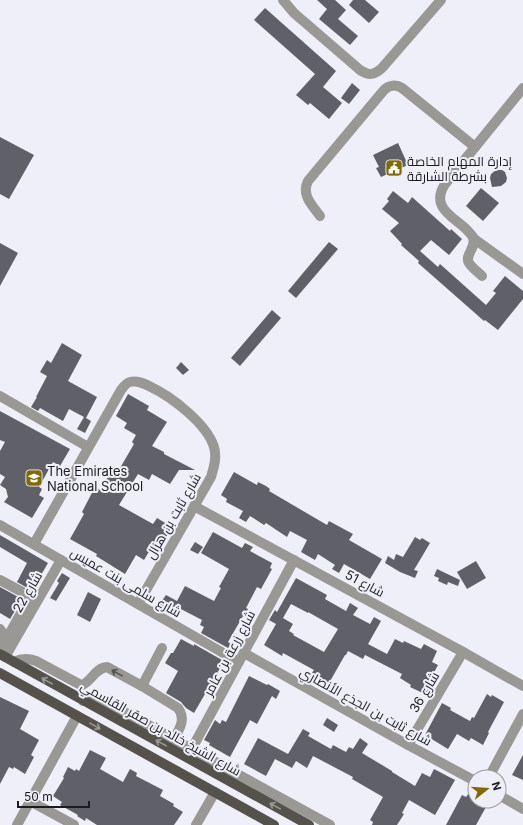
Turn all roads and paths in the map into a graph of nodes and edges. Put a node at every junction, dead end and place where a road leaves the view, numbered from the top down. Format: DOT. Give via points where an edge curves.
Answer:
graph roads {
  1 [pos="283,0"];
  2 [pos="435,2"];
  3 [pos="523,88"];
  4 [pos="475,147"];
  5 [pos="320,216"];
  6 [pos="473,238"];
  7 [pos="523,274"];
  8 [pos="482,276"];
  9 [pos="0,396"];
  10 [pos="88,447"];
  11 [pos="194,506"];
  12 [pos="0,525"];
  13 [pos="34,544"];
  14 [pos="60,560"];
  15 [pos="294,560"];
  16 [pos="0,580"];
  17 [pos="138,604"];
  18 [pos="0,629"];
  19 [pos="4,642"];
  20 [pos="162,648"];
  21 [pos="463,652"];
  22 [pos="244,653"];
  23 [pos="2,656"];
  24 [pos="14,662"];
  25 [pos="239,662"];
  26 [pos="0,673"];
  27 [pos="142,686"];
  28 [pos="523,686"];
  29 [pos="83,700"];
  30 [pos="523,714"];
  31 [pos="77,716"];
  32 [pos="174,739"];
  33 [pos="408,745"];
  34 [pos="190,753"];
  35 [pos="493,769"];
  36 [pos="467,777"];
  37 [pos="215,792"];
  38 [pos="507,800"];
  39 [pos="30,801"];
  40 [pos="523,809"];
  41 [pos="17,825"];
  42 [pos="74,825"];
  43 [pos="196,825"];
  44 [pos="274,825"];
  45 [pos="309,825"];
  46 [pos="330,825"];
  1 -- 2 [label="street" via="294,13 365,74 378,72 382,68"];
  3 -- 4 [label="street"];
  4 -- 5 [label="street" via="402,88 396,85 389,86 308,181 307,198"];
  4 -- 6 [label="street" via="444,184 439,199 446,212"];
  6 -- 7 [label="street"];
  6 -- 8 [label="street" via="468,262"];
  9 -- 10 [label="street"];
  10 -- 11 [label="street, شارع ثابت بن هزال" via="125,385 137,382 155,389 191,415 210,438 214,447 214,467"];
  10 -- 13 [label="street"];
  11 -- 15 [label="street, شارع 51"];
  11 -- 17 [label="street, شارع ثابت بن هزال"];
  12 -- 13 [label="street, شارع سلمى بنت عميس"];
  13 -- 14 [label="street, شارع سلمى بنت عميس"];
  14 -- 17 [label="street, شارع سلمى بنت عميس"];
  14 -- 23 [label="street, شارع 22"];
  15 -- 21 [label="street, شارع 51"];
  15 -- 22 [label="street, شارع زرعة بن عامر"];
  16 -- 19 [label="street" via="29,597"];
  17 -- 25 [label="street, شارع سلمى بنت عميس"];
  18 -- 19 [label="street" via="4,635"];
  19 -- 23 [label="street"];
  20 -- 27 [label="street"];
  21 -- 28 [label="street, شارع 51"];
  21 -- 33 [label="street, شارع 36"];
  22 -- 25 [label="street, شارع زرعة بن عامر"];
  22 -- 33 [label="street, شارع ثابت بن الجذع الأنصاري"];
  23 -- 24 [label="main road, شارع الشيخ خالد بن صقر القاسمي"];
  27 -- 24 [label="street, one-way" via="106,667 99,669 82,686 31,659 25,658"];
  29 -- 24 [label="main road, شارع الشيخ خالد بن صقر القاسمي, one-way"];
  25 -- 34 [label="street, شارع زرعة بن عامر"];
  26 -- 31 [label="main road"];
  27 -- 32 [label="street" via="178,708 182,721"];
  29 -- 32 [label="street" via="101,699"];
  34 -- 29 [label="main road, شارع الشيخ خالد بن صقر القاسمي, one-way"];
  30 -- 35 [label="street"];
  31 -- 37 [label="main road, one-way"];
  31 -- 39 [label="street"];
  32 -- 34 [label="street"];
  33 -- 36 [label="street, شارع ثابت بن الجذع الأنصاري"];
  45 -- 34 [label="main road, شارع الشيخ خالد بن صقر القاسمي, one-way"];
  34 -- 46 [label="street"];
  37 -- 43 [label="street"];
  37 -- 44 [label="main road"];
  38 -- 40 [label="street"];
  39 -- 41 [label="street"];
  39 -- 42 [label="street"];
}
